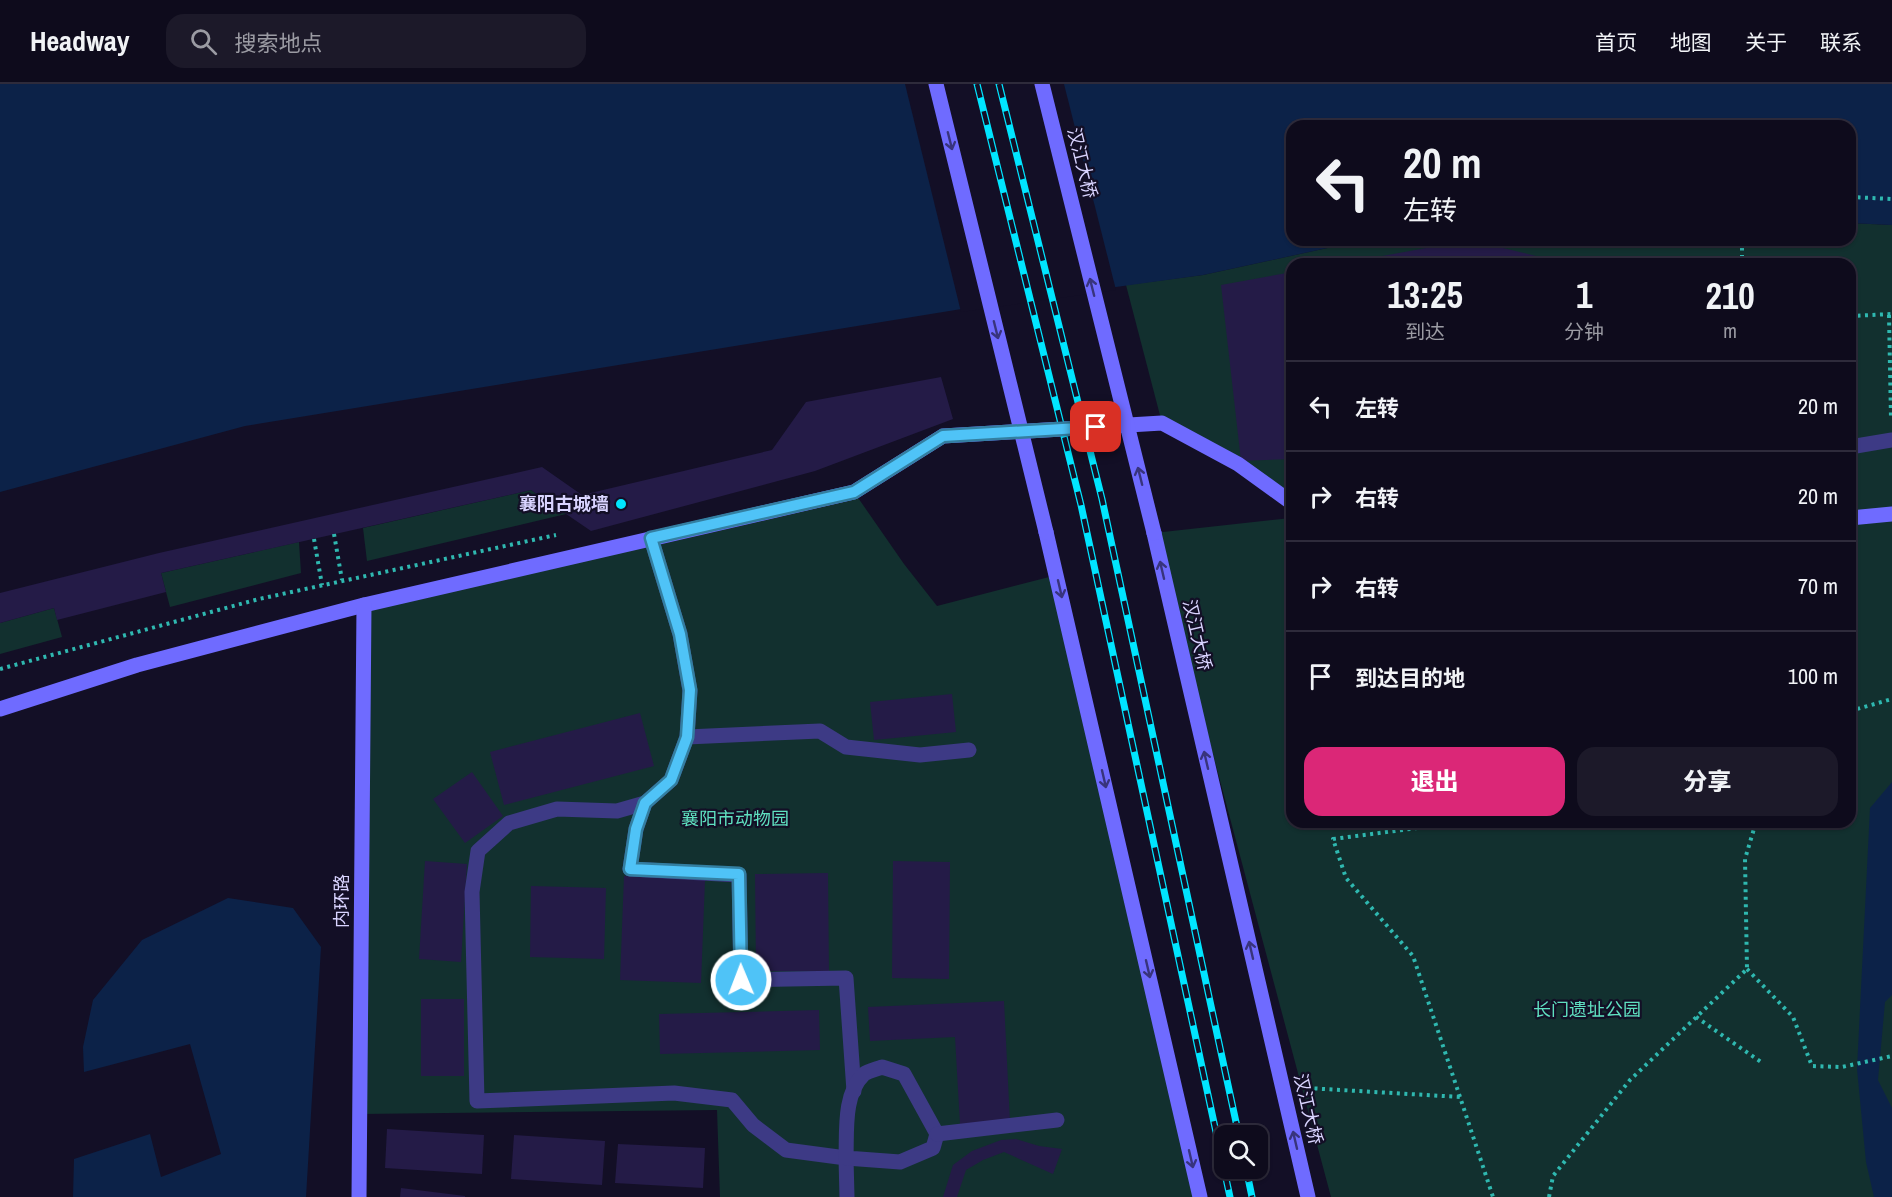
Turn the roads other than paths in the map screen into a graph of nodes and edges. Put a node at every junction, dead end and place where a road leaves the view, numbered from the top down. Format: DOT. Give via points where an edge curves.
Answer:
graph roads {
  1 [pos="936,84"];
  2 [pos="1042,84"];
  3 [pos="1892,440"];
  4 [pos="1856,446"];
  5 [pos="1286,499"];
  6 [pos="1892,514"];
  7 [pos="1856,517"];
  8 [pos="651,538"];
  9 [pos="364,605"];
  10 [pos="0,709"];
  11 [pos="687,737"];
  12 [pos="969,750"];
  13 [pos="645,803"];
  14 [pos="854,1091"];
  15 [pos="1057,1120"];
  16 [pos="937,1134"];
  17 [pos="846,1158"];
  18 [pos="359,1197"];
  19 [pos="847,1197"];
  20 [pos="1200,1197"];
  21 [pos="1308,1197"];
  1 -- 20 [label="main road, one-way, bridge" via="1046,532"];
  21 -- 2 [label="main road, 汉江大桥, one-way, bridge" via="1154,533"];
  3 -- 4 [label="street"];
  5 -- 8 [label="main road" via="1238,464 1162,423 943,436 854,492"];
  6 -- 7 [label="main road"];
  8 -- 9 [label="main road"];
  8 -- 11 [label="street" via="680,634 690,690"];
  9 -- 10 [label="main road" via="137,665"];
  9 -- 18 [label="main road, 内环路"];
  11 -- 12 [label="street" via="820,730 846,747 920,755"];
  11 -- 13 [label="street" via="671,780"];
  13 -- 14 [label="street" via="636,829 630,869 739,874 741,980 846,978"];
  13 -- 17 [label="street" via="617,811 557,809 509,823 478,851 472,891 477,1101 674,1094 732,1101 753,1125 786,1150"];
  14 -- 16 [label="street" via="864,1074 882,1067 904,1074"];
  14 -- 17 [label="street" via="847,1110"];
  15 -- 16 [label="street"];
  16 -- 17 [label="street" via="933,1148 900,1162"];
  17 -- 19 [label="street"];
}
